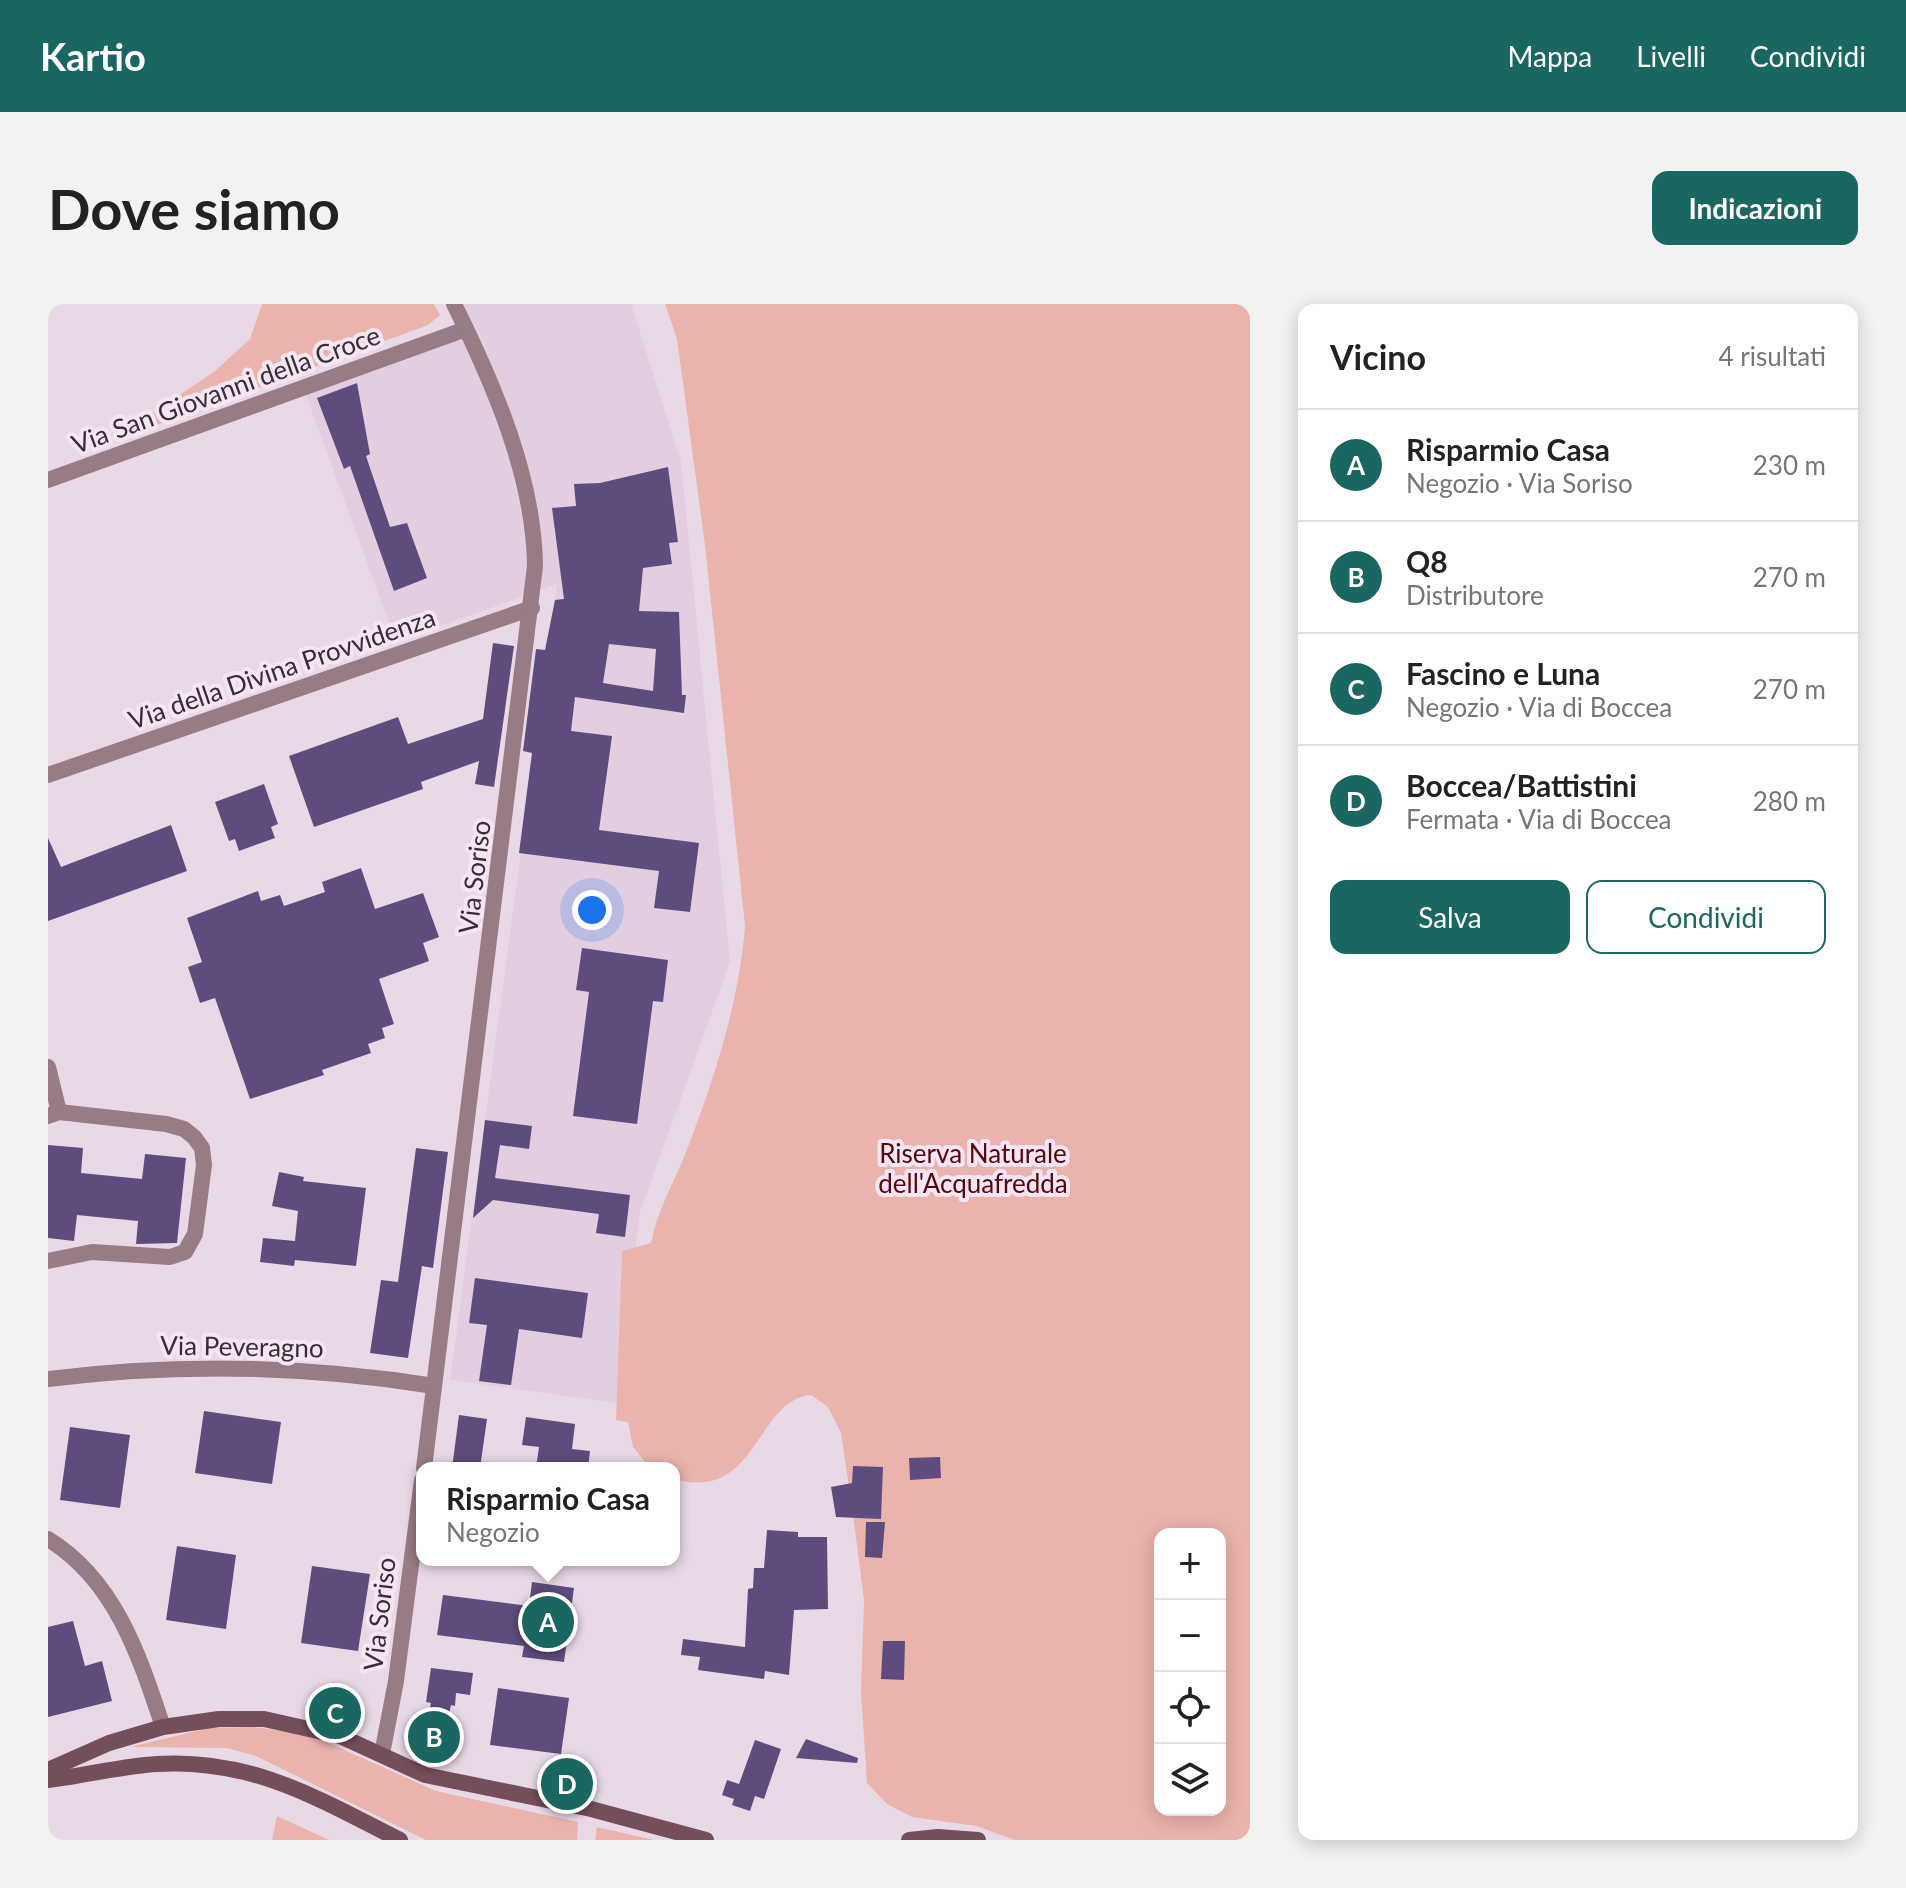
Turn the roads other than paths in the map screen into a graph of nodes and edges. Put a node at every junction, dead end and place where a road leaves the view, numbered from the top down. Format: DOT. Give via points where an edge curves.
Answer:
graph roads {
  1 [pos="454,304"];
  2 [pos="466,329"];
  3 [pos="48,480"];
  4 [pos="532,608"];
  5 [pos="48,775"];
  6 [pos="48,1067"];
  7 [pos="54,1114"];
  8 [pos="48,1261"];
  9 [pos="48,1379"];
  10 [pos="434,1386"];
  11 [pos="425,1462"];
  12 [pos="416,1526"];
  13 [pos="48,1539"];
  14 [pos="163,1727"];
  15 [pos="382,1754"];
  16 [pos="48,1770"];
  17 [pos="48,1780"];
  18 [pos="684,1838"];
  19 [pos="971,1839"];
  20 [pos="400,1840"];
  21 [pos="706,1840"];
  22 [pos="909,1840"];
  1 -- 2 [label="street, Via Soriso"];
  2 -- 3 [label="street, Via San Giovanni della Croce"];
  2 -- 4 [label="street, Via Soriso" via="524,488 535,558"];
  4 -- 5 [label="street, Via della Divina Provvidenza"];
  4 -- 10 [label="street, Via Soriso"];
  6 -- 7 [label="street"];
  7 -- 8 [label="street" via="184,1129 202,1148 204,1165 195,1234 185,1252 164,1257 92,1252"];
  9 -- 10 [label="street, Via Peveragno" via="242,1367 334,1372"];
  10 -- 11 [label="street, Via Soriso"];
  12 -- 15 [label="street, Via Soriso"];
  13 -- 14 [label="street" via="86,1565 103,1588"];
  14 -- 15 [label="main road" via="264,1719 340,1736"];
  14 -- 16 [label="main road"];
  15 -- 18 [label="main road" via="425,1775 591,1809"];
  17 -- 20 [label="main road" via="154,1764 239,1768 294,1788"];
  18 -- 21 [label="main road"];
  19 -- 22 [label="main road"];
}
